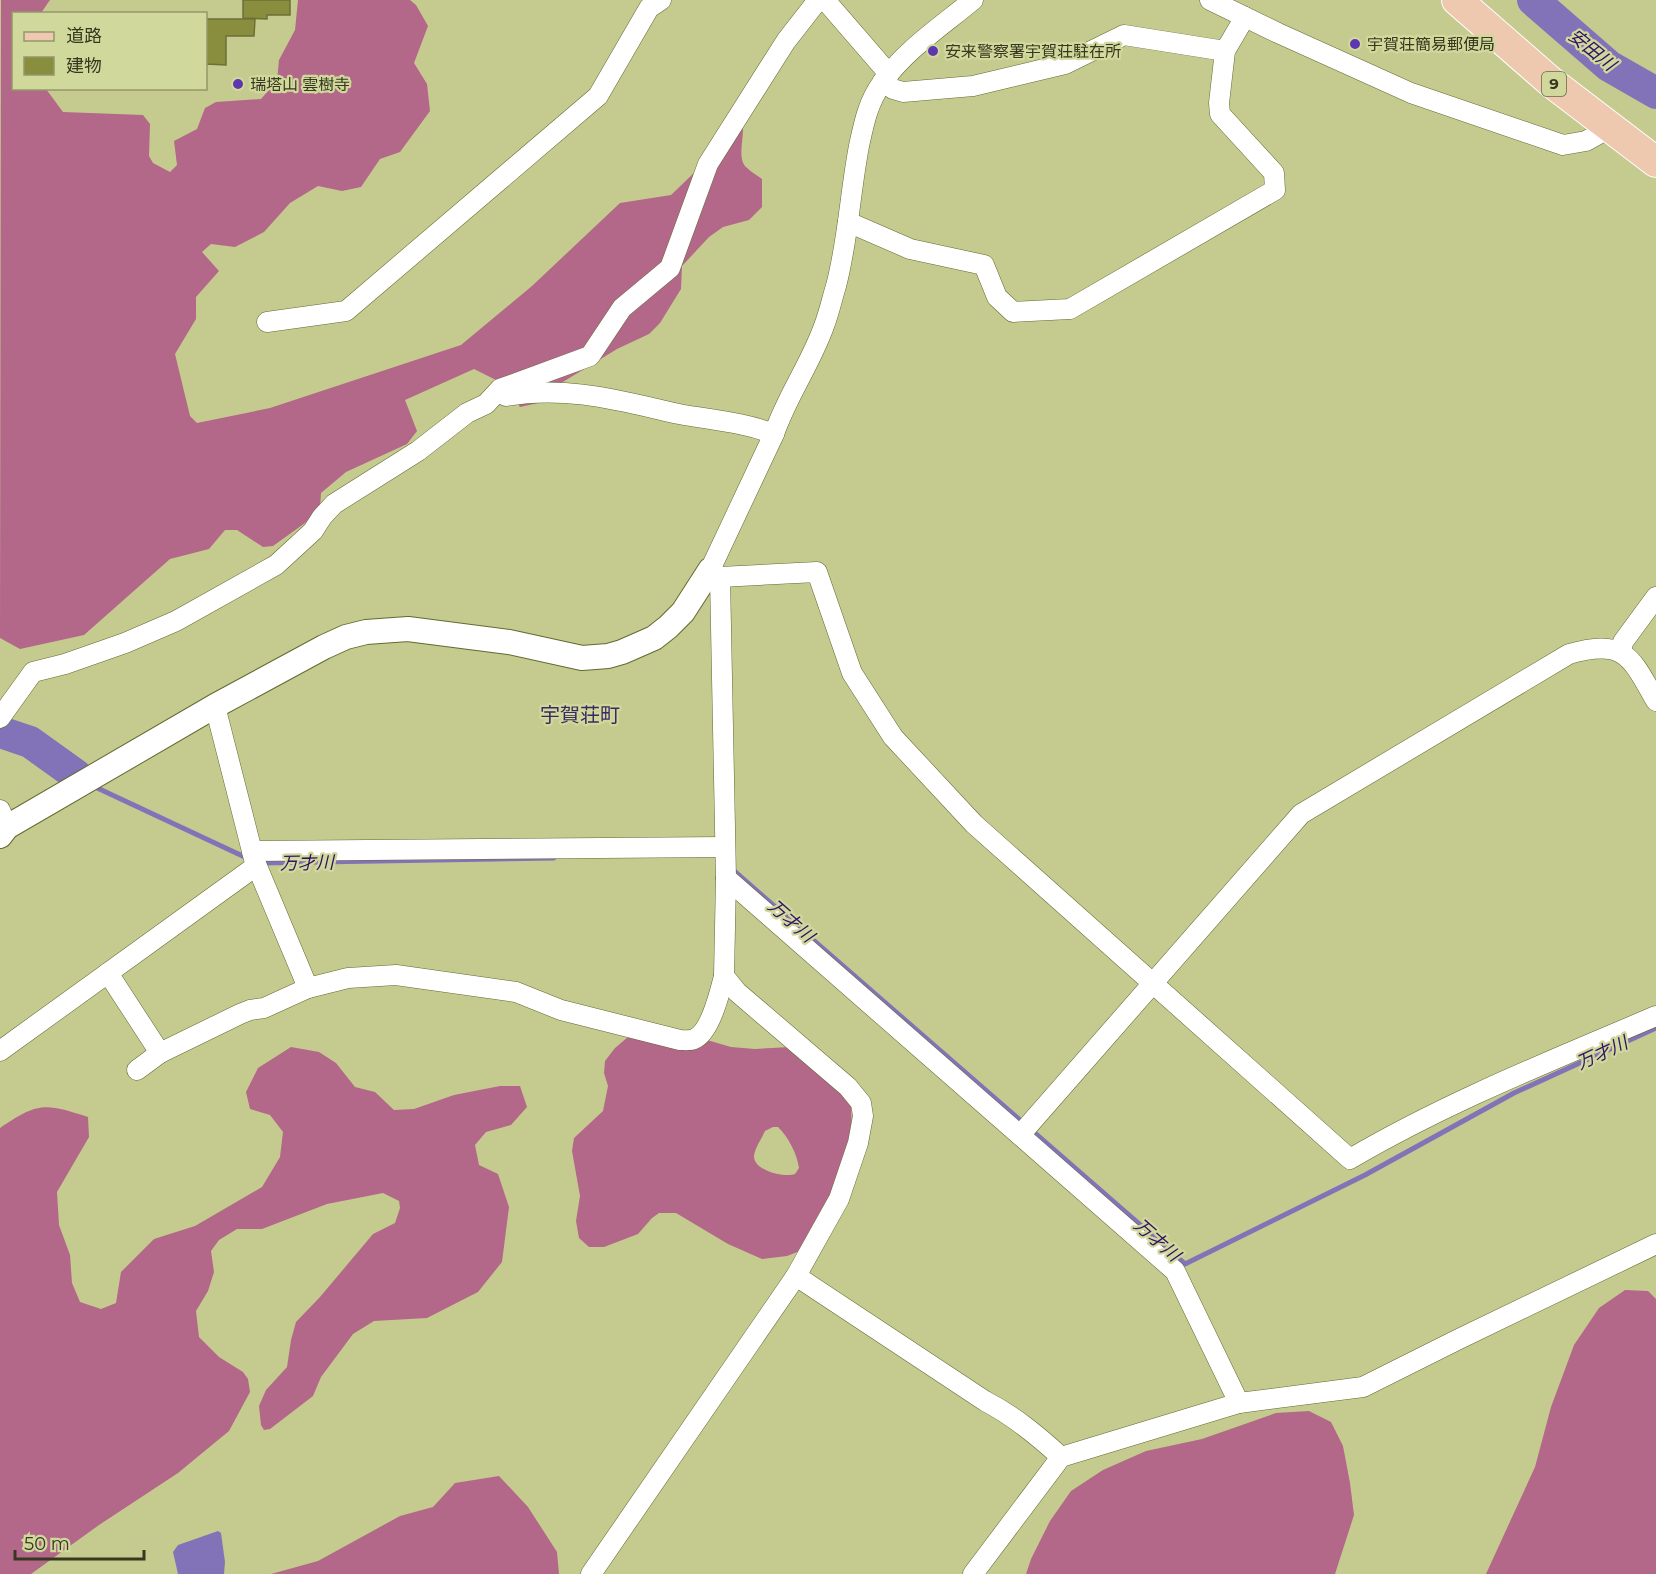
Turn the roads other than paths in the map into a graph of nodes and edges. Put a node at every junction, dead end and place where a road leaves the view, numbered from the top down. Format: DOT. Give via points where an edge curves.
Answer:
graph roads {
  1 [pos="818,0"];
  2 [pos="825,0"];
  3 [pos="973,0"];
  4 [pos="1210,0"];
  5 [pos="1457,0"];
  6 [pos="658,1"];
  7 [pos="1245,17"];
  8 [pos="1225,51"];
  9 [pos="886,78"];
  10 [pos="1611,127"];
  11 [pos="1656,162"];
  12 [pos="848,222"];
  13 [pos="267,322"];
  14 [pos="486,404"];
  15 [pos="774,434"];
  16 [pos="715,574"];
  17 [pos="1656,597"];
  18 [pos="1621,652"];
  19 [pos="1656,701"];
  20 [pos="215,706"];
  21 [pos="0,718"];
  22 [pos="2,824"];
  23 [pos="724,847"];
  24 [pos="255,862"];
  25 [pos="726,879"];
  26 [pos="108,973"];
  27 [pos="724,976"];
  28 [pos="1152,982"];
  29 [pos="308,988"];
  30 [pos="1656,1016"];
  31 [pos="0,1051"];
  32 [pos="160,1053"];
  33 [pos="137,1070"];
  34 [pos="1025,1129"];
  35 [pos="1656,1244"];
  36 [pos="796,1276"];
  37 [pos="1239,1404"];
  38 [pos="1061,1456"];
  39 [pos="591,1574"];
  40 [pos="973,1574"];
  1 -- 14 [label="street" via="786,41 708,164 670,268 622,308 590,356 500,389"];
  2 -- 9 [label="street"];
  3 -- 9 [label="street" via="911,51"];
  4 -- 7 [label="street"];
  5 -- 10 [label="main road, 9" via="1551,82"];
  6 -- 13 [label="street" via="649,9 598,96 346,311"];
  7 -- 8 [label="street"];
  7 -- 10 [label="street" via="1411,93 1563,145 1586,141"];
  8 -- 9 [label="street" via="1124,35 1065,64 973,86 903,92 893,89"];
  8 -- 12 [label="street" via="1220,114 1274,172 1275,190 1070,309 1014,312 997,297 984,265 910,249"];
  9 -- 12 [label="street" via="866,112"];
  10 -- 11 [label="main road, 9"];
  12 -- 15 [label="street" via="824,327"];
  14 -- 15 [label="street" via="498,397 541,392 618,399 754,426"];
  14 -- 21 [label="street" via="334,504 313,531 276,565 176,621 125,643 33,672"];
  15 -- 16 [label="street"];
  16 -- 20 [label="street" via="683,612 654,638 608,656 582,658 509,642 408,629 366,632 324,647"];
  16 -- 23 [label="street"];
  16 -- 28 [label="street" via="817,573 852,673 893,737 974,824"];
  17 -- 18 [label="street" via="1623,642"];
  18 -- 19 [label="street" via="1635,665"];
  18 -- 28 [label="street" via="1596,649 1569,654 1300,814"];
  20 -- 22 [label="street"];
  20 -- 24 [label="street"];
  23 -- 24 [label="street"];
  23 -- 25 [label="street"];
  24 -- 26 [label="street"];
  24 -- 29 [label="street"];
  25 -- 27 [label="street"];
  25 -- 34 [label="street"];
  26 -- 31 [label="street"];
  26 -- 32 [label="street"];
  27 -- 29 [label="street" via="702,1032 695,1039 680,1040 561,1010 516,992 396,975 348,978"];
  27 -- 36 [label="street" via="736,992 848,1087 863,1107 858,1143 839,1199"];
  28 -- 30 [label="street" via="1350,1159 1398,1131"];
  28 -- 34 [label="street"];
  29 -- 32 [label="street" via="264,1008 250,1010"];
  32 -- 33 [label="street"];
  34 -- 37 [label="street" via="1175,1271"];
  35 -- 37 [label="street" via="1364,1387"];
  36 -- 38 [label="street" via="1008,1413"];
  36 -- 39 [label="street"];
  37 -- 38 [label="street"];
  38 -- 40 [label="street"];
}
